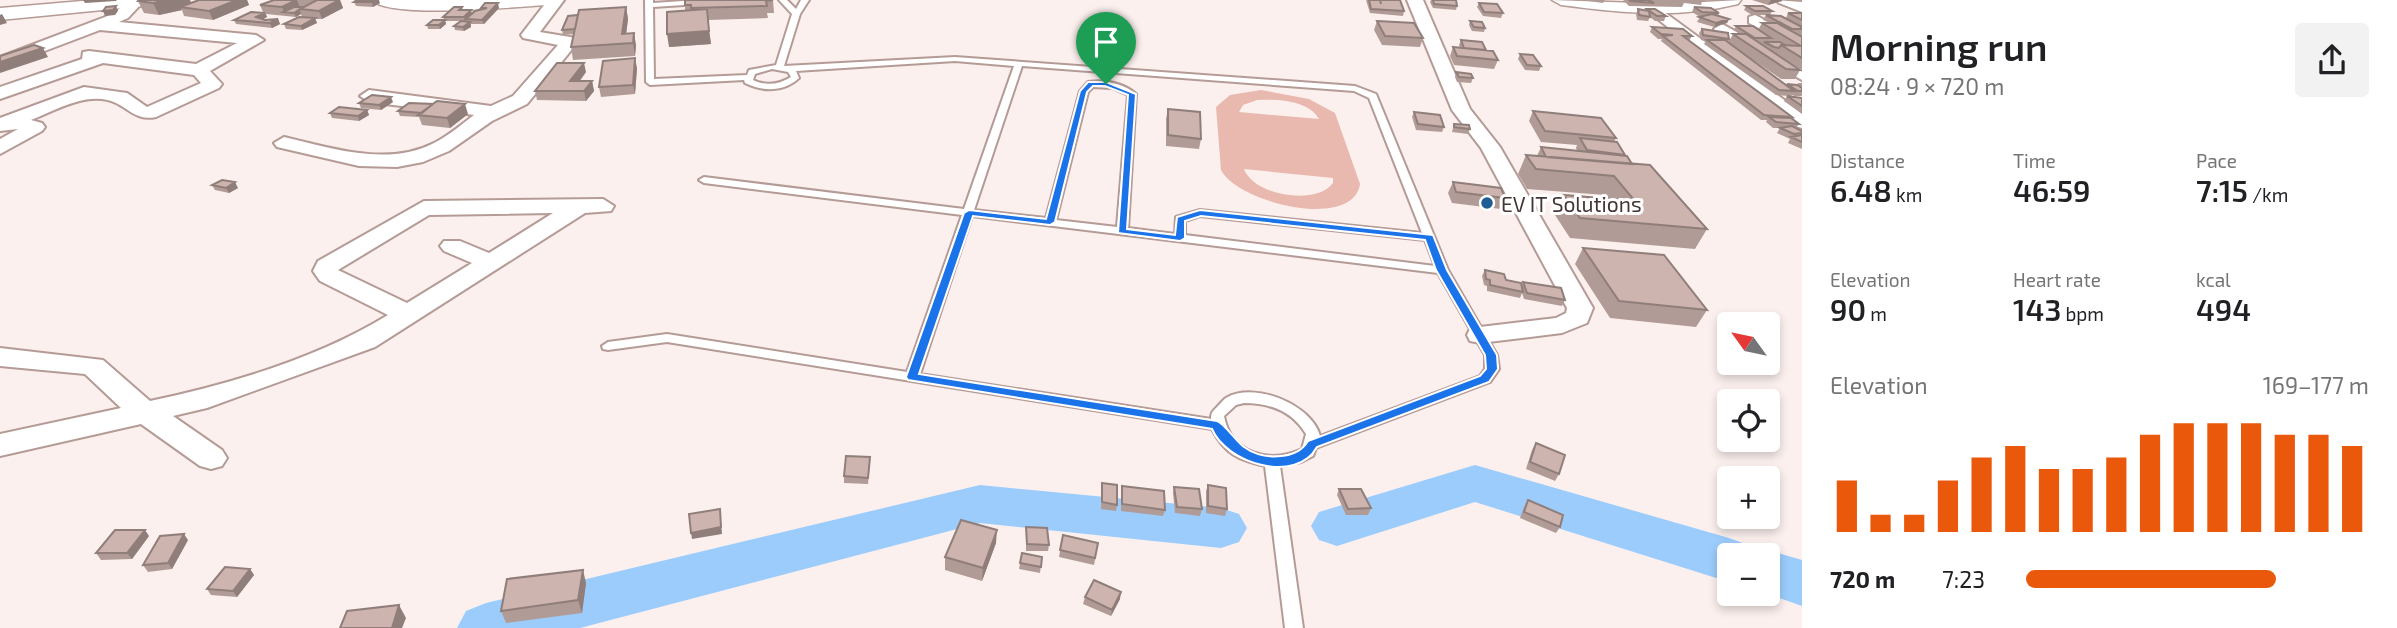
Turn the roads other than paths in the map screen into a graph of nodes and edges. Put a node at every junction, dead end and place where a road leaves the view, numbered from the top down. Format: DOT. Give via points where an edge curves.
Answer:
graph roads {
  1 [pos="154,0"];
  2 [pos="546,0"];
  3 [pos="556,0"];
  4 [pos="783,0"];
  5 [pos="805,0"];
  6 [pos="1415,0"];
  7 [pos="1561,0"];
  8 [pos="1732,0"];
  9 [pos="1784,0"];
  10 [pos="394,1"];
  11 [pos="713,1"];
  12 [pos="135,2"];
  13 [pos="649,3"];
  14 [pos="108,5"];
  15 [pos="1802,7"];
  16 [pos="1656,10"];
  17 [pos="0,14"];
  18 [pos="796,14"];
  19 [pos="99,25"];
  20 [pos="1679,28"];
  21 [pos="1722,29"];
  22 [pos="1802,46"];
  23 [pos="0,47"];
  24 [pos="27,54"];
  25 [pos="0,63"];
  26 [pos="1019,63"];
  27 [pos="782,68"];
  28 [pos="199,70"];
  29 [pos="1802,75"];
  30 [pos="748,77"];
  31 [pos="0,93"];
  32 [pos="369,96"];
  33 [pos="1767,97"];
  34 [pos="1802,98"];
  35 [pos="493,112"];
  36 [pos="1802,122"];
  37 [pos="5,123"];
  38 [pos="284,143"];
  39 [pos="0,148"];
  40 [pos="704,180"];
  41 [pos="969,213"];
  42 [pos="1050,222"];
  43 [pos="1122,231"];
  44 [pos="1429,237"];
  45 [pos="1180,238"];
  46 [pos="452,246"];
  47 [pos="491,262"];
  48 [pos="1442,270"];
  49 [pos="408,314"];
  50 [pos="1480,335"];
  51 [pos="608,346"];
  52 [pos="0,357"];
  53 [pos="912,377"];
  54 [pos="147,413"];
  55 [pos="1217,425"];
  56 [pos="1313,444"];
  57 [pos="0,445"];
  58 [pos="211,458"];
  59 [pos="1272,462"];
  60 [pos="1294,628"];
  1 -- 12 [label="street"];
  2 -- 10 [label="street" via="451,6"];
  3 -- 35 [label="street" via="529,35 570,42 520,100"];
  4 -- 18 [label="lane"];
  5 -- 18 [label="lane"];
  6 -- 50 [label="street" via="1461,110 1490,147 1580,308 1578,317 1562,326"];
  7 -- 16 [label="street"];
  8 -- 16 [label="street" via="1695,9"];
  9 -- 15 [label="street"];
  11 -- 13 [label="lane"];
  12 -- 14 [label="street"];
  12 -- 19 [label="street" via="122,15"];
  13 -- 30 [label="lane" via="650,82"];
  14 -- 17 [label="street"];
  14 -- 19 [label="street" via="96,17"];
  16 -- 20 [label="street"];
  18 -- 27 [label="lane"];
  19 -- 24 [label="street"];
  19 -- 28 [label="street" via="256,40"];
  20 -- 21 [label="street"];
  20 -- 33 [label="street"];
  21 -- 22 [label="street" via="1761,24"];
  21 -- 29 [label="street"];
  23 -- 24 [label="street"];
  24 -- 25 [label="street"];
  26 -- 27 [label="lane" via="955,60"];
  26 -- 41 [label="lane"];
  26 -- 44 [label="lane" via="1366,91 1373,96"];
  27 -- 30 [label="lane" via="758,70"];
  27 -- 30 [label="lane" via="794,73 795,79 780,86 758,86"];
  28 -- 31 [label="street" via="95,57"];
  28 -- 37 [label="street" via="213,84 155,111 137,110 120,97 84,93"];
  32 -- 35 [label="street"];
  33 -- 34 [label="street"];
  33 -- 36 [label="street"];
  35 -- 38 [label="street" via="452,142 405,160 380,163"];
  37 -- 39 [label="street" via="35,127"];
  40 -- 41 [label="lane"];
  41 -- 42 [label="lane"];
  41 -- 53 [label="lane"];
  42 -- 43 [label="lane"];
  42 -- 43 [label="lane" via="1084,91 1091,84 1106,84 1132,94"];
  43 -- 45 [label="lane"];
  44 -- 45 [label="lane" via="1200,213 1180,219"];
  44 -- 48 [label="lane"];
  45 -- 48 [label="lane"];
  46 -- 47 [label="street"];
  47 -- 49 [label="street"];
  47 -- 49 [label="street" via="592,206 421,208 327,266 329,276"];
  48 -- 50 [label="lane"];
  49 -- 54 [label="street" via="365,341 321,359 221,394"];
  50 -- 56 [label="lane" via="1491,355 1492,369 1485,379"];
  51 -- 53 [label="lane" via="667,338"];
  52 -- 54 [label="street" via="93,366"];
  53 -- 55 [label="lane"];
  54 -- 57 [label="street"];
  54 -- 58 [label="street"];
  55 -- 56 [label="lane" via="1217,415 1231,401 1258,398 1299,414 1313,434"];
  55 -- 59 [label="lane" via="1221,435 1242,453"];
  56 -- 59 [label="lane" via="1299,458"];
  59 -- 60 [label="lane"];
}
